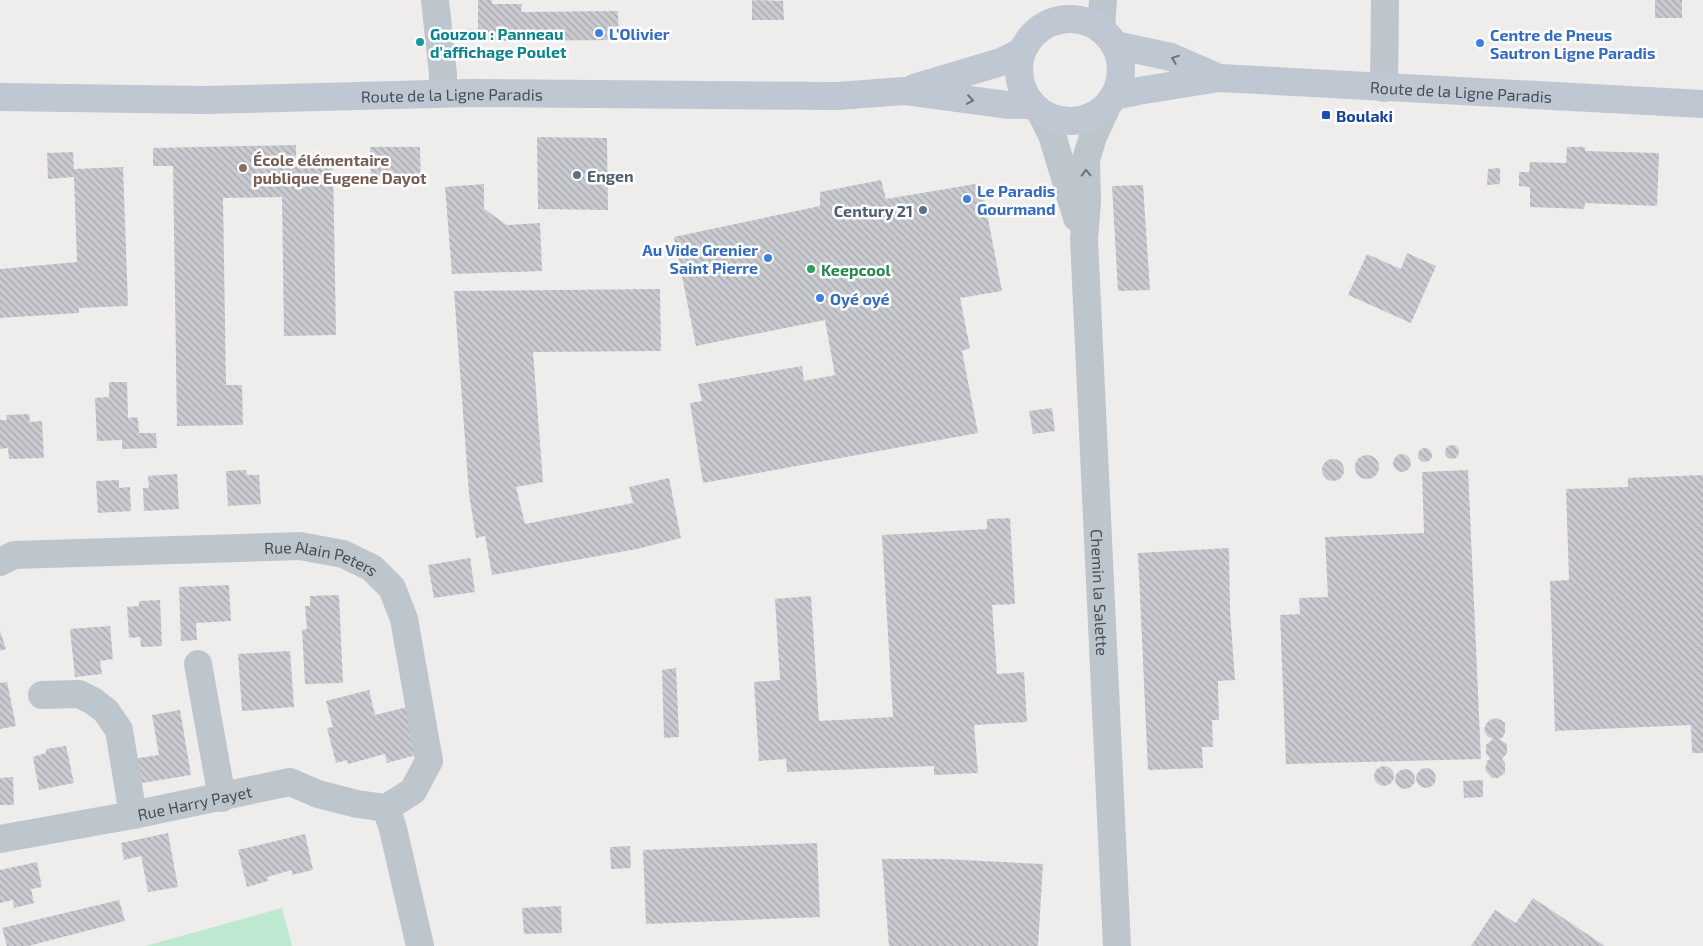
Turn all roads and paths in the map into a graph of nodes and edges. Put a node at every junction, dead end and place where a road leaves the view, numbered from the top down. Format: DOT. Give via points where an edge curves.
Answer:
graph roads {
  1 [pos="435,0"];
  2 [pos="1103,0"];
  3 [pos="1385,0"];
  4 [pos="1108,37"];
  5 [pos="1021,52"];
  6 [pos="1219,78"];
  7 [pos="1384,88"];
  8 [pos="904,91"];
  9 [pos="443,93"];
  10 [pos="0,97"];
  11 [pos="1110,101"];
  12 [pos="1703,104"];
  13 [pos="1037,109"];
  14 [pos="1084,239"];
  15 [pos="0,562"];
  16 [pos="198,664"];
  17 [pos="42,695"];
  18 [pos="222,798"];
  19 [pos="386,808"];
  20 [pos="134,815"];
  21 [pos="0,839"];
  22 [pos="420,946"];
  23 [pos="1117,946"];
  1 -- 9 [label="street"];
  2 -- 4 [label="street"];
  3 -- 7 [label="street"];
  4 -- 5 [label="main road" via="1092,23 1061,19 1041,28"];
  6 -- 4 [label="main road, Route de la Ligne Paradis, one-way" via="1171,56"];
  4 -- 11 [label="main road" via="1122,65 1119,87"];
  5 -- 8 [label="main road, Route de la Ligne Paradis" via="1002,62"];
  5 -- 13 [label="main road" via="1019,75 1025,96"];
  6 -- 7 [label="main road, Route de la Ligne Paradis"];
  6 -- 11 [label="main road, Route de la Ligne Paradis" via="1138,91"];
  7 -- 12 [label="main road, Route de la Ligne Paradis"];
  8 -- 9 [label="main road, Route de la Ligne Paradis" via="837,96"];
  8 -- 13 [label="main road, Route de la Ligne Paradis, one-way"];
  9 -- 10 [label="main road, Route de la Ligne Paradis" via="204,100"];
  11 -- 13 [label="main road" via="1092,116 1075,121 1052,118"];
  14 -- 11 [label="street, Chemin la Salette, one-way" via="1086,159"];
  13 -- 14 [label="street, Chemin la Salette" via="1062,162"];
  14 -- 23 [label="street, Chemin la Salette"];
  15 -- 19 [label="street, Rue Alain Peters" via="14,556 300,546 343,554 372,568 392,588 404,619 429,761 413,791"];
  16 -- 18 [label="street"];
  17 -- 20 [label="street" via="79,694 106,711 119,730"];
  18 -- 19 [label="street, Rue Harry Payet" via="290,782 357,804"];
  18 -- 20 [label="street, Rue Harry Payet"];
  19 -- 22 [label="street"];
  20 -- 21 [label="street, Rue Harry Payet"];
}
